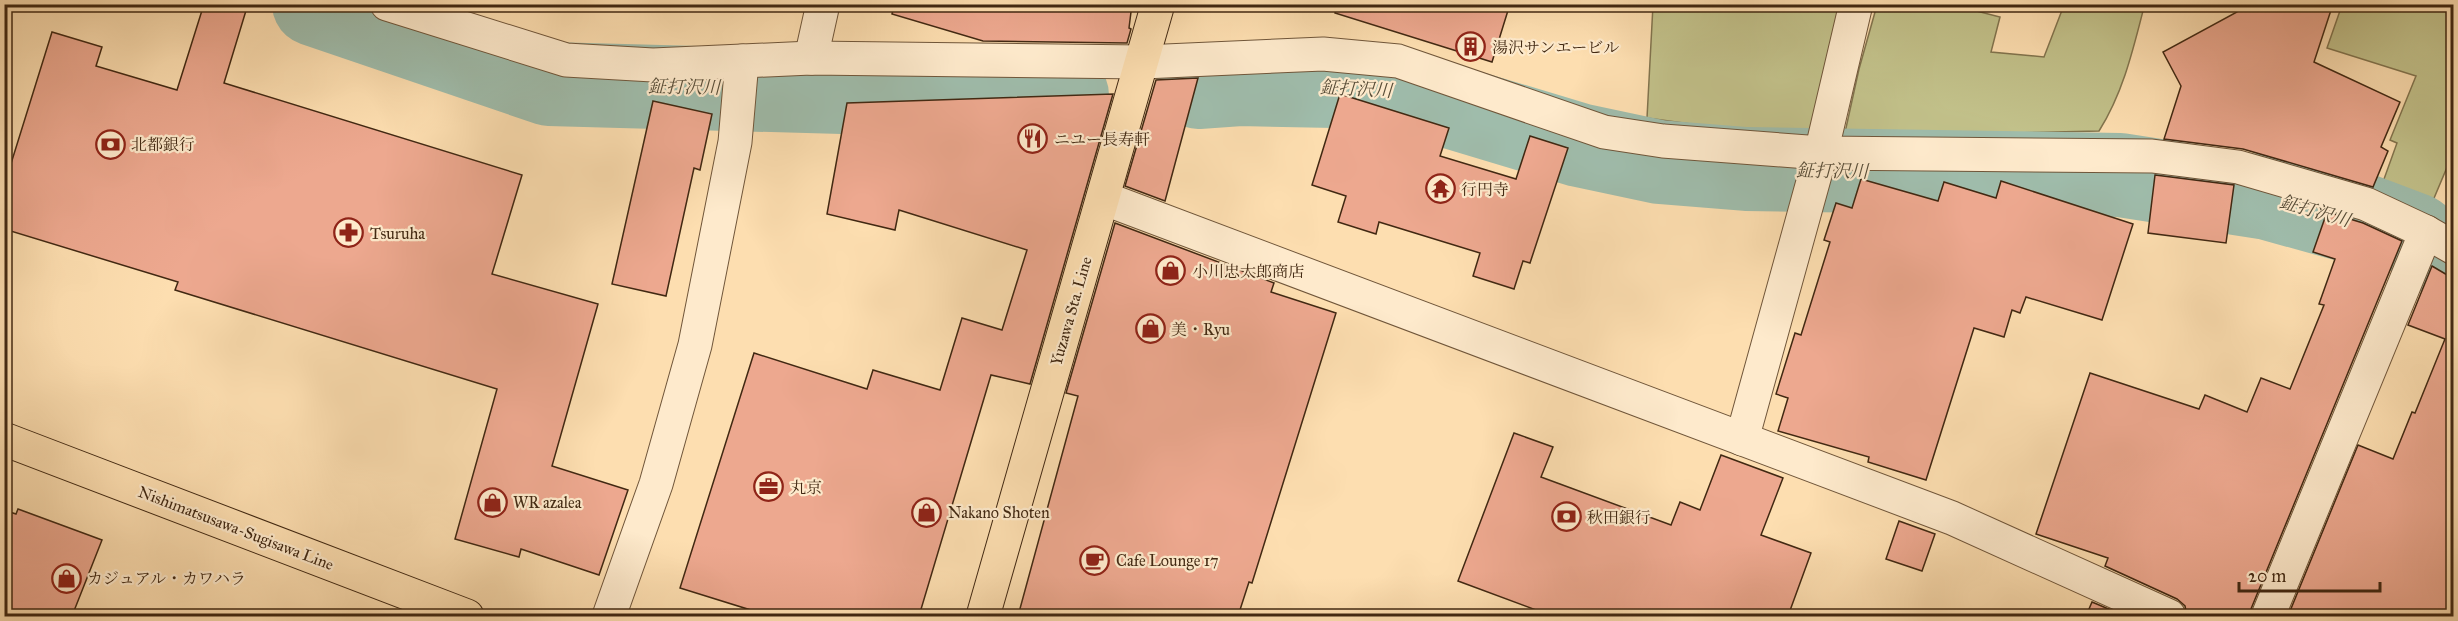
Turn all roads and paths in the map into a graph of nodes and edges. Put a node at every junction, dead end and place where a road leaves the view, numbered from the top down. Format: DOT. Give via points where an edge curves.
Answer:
graph roads {
  1 [pos="387,4"];
  2 [pos="823,4"];
  3 [pos="1158,4"];
  4 [pos="1857,4"];
  5 [pos="812,58"];
  6 [pos="742,62"];
  7 [pos="1143,62"];
  8 [pos="1821,153"];
  9 [pos="1103,198"];
  10 [pos="2426,232"];
  11 [pos="2454,248"];
  12 [pos="4,439"];
  13 [pos="1742,439"];
  14 [pos="467,616"];
  15 [pos="609,616"];
  16 [pos="983,616"];
  17 [pos="2169,616"];
  18 [pos="2268,616"];
  1 -- 6 [label="street" via="566,60 653,65"];
  2 -- 5 [label="street"];
  3 -- 7 [label="main road, Yuzawa Sta. Line"];
  4 -- 8 [label="street"];
  5 -- 6 [label="street"];
  5 -- 7 [label="street"];
  6 -- 15 [label="street" via="735,142 695,345 656,484"];
  7 -- 8 [label="street" via="1323,54 1398,61 1604,132 1663,141"];
  7 -- 9 [label="main road, Yuzawa Sta. Line"];
  8 -- 10 [label="street" via="2152,156 2238,167 2366,204"];
  8 -- 13 [label="street"];
  9 -- 13 [label="street"];
  9 -- 16 [label="main road, Yuzawa Sta. Line"];
  10 -- 11 [label="street"];
  10 -- 18 [label="street"];
  12 -- 14 [label="main road, Nishimatsusawa-Sugisawa Line"];
  13 -- 17 [label="street" via="1952,518"];
}
